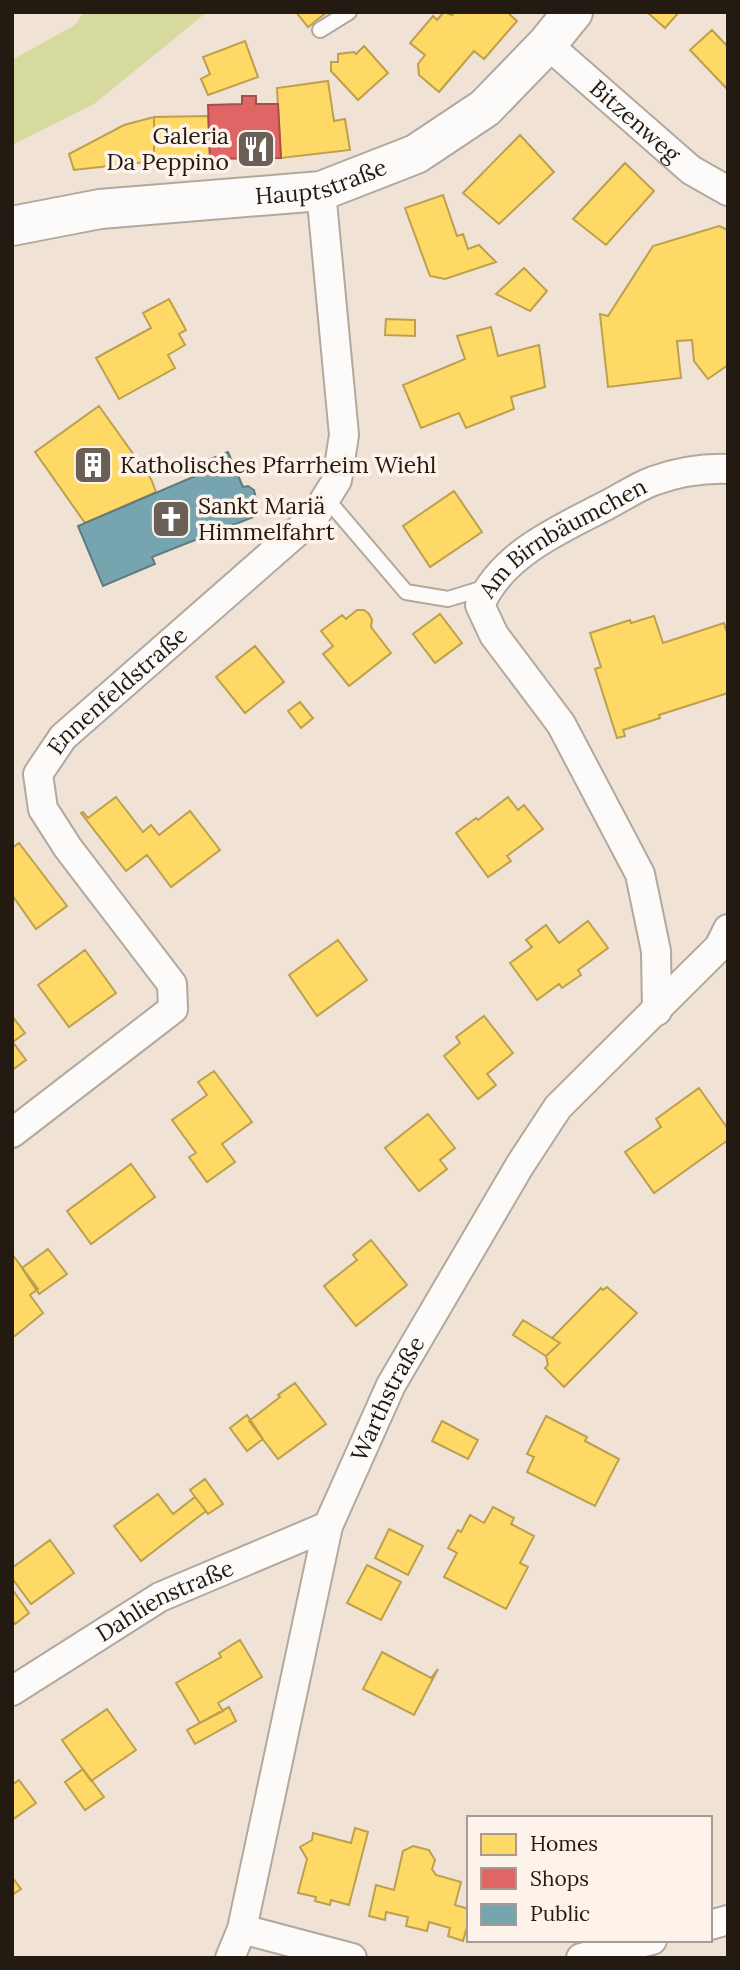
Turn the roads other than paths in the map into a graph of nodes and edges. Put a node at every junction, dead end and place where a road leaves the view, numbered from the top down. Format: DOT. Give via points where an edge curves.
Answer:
graph roads {
  1 [pos="349,12"];
  2 [pos="573,12"];
  3 [pos="320,30"];
  4 [pos="547,44"];
  5 [pos="321,191"];
  6 [pos="728,191"];
  7 [pos="12,226"];
  8 [pos="728,469"];
  9 [pos="326,498"];
  10 [pos="487,587"];
  11 [pos="728,929"];
  12 [pos="657,1011"];
  13 [pos="12,1133"];
  14 [pos="328,1526"];
  15 [pos="12,1691"];
  16 [pos="242,1929"];
  17 [pos="644,1942"];
  18 [pos="230,1958"];
  19 [pos="352,1958"];
  20 [pos="581,1958"];
  1 -- 3 [label="lane"];
  2 -- 4 [label="street, Hauptstraße"];
  4 -- 5 [label="street, Hauptstraße" via="485,108 416,154"];
  4 -- 6 [label="street, Bitzenweg" via="691,170"];
  5 -- 7 [label="street, Hauptstraße" via="100,209"];
  5 -- 9 [label="street, Ennenfeldstraße" via="344,435 337,480"];
  8 -- 10 [label="street, Am Birnbäumchen" via="708,468 653,481 550,535"];
  9 -- 10 [label="lane" via="407,592 448,599"];
  9 -- 13 [label="street, Ennenfeldstraße" via="314,517 63,737 38,774 43,809 172,984 173,1009"];
  10 -- 12 [label="street, Am Birnbäumchen" via="480,605 494,635 561,724 640,874 656,951"];
  11 -- 12 [label="street, Warthstraße" via="719,947"];
  12 -- 14 [label="street, Warthstraße" via="558,1107 520,1165 391,1385"];
  14 -- 15 [label="street, Dahlienstraße" via="160,1597"];
  14 -- 16 [label="street, Warthstraße"];
  16 -- 18 [label="street, Warthstraße"];
  16 -- 19 [label="street"];
  17 -- 20 [label="street"];
}
